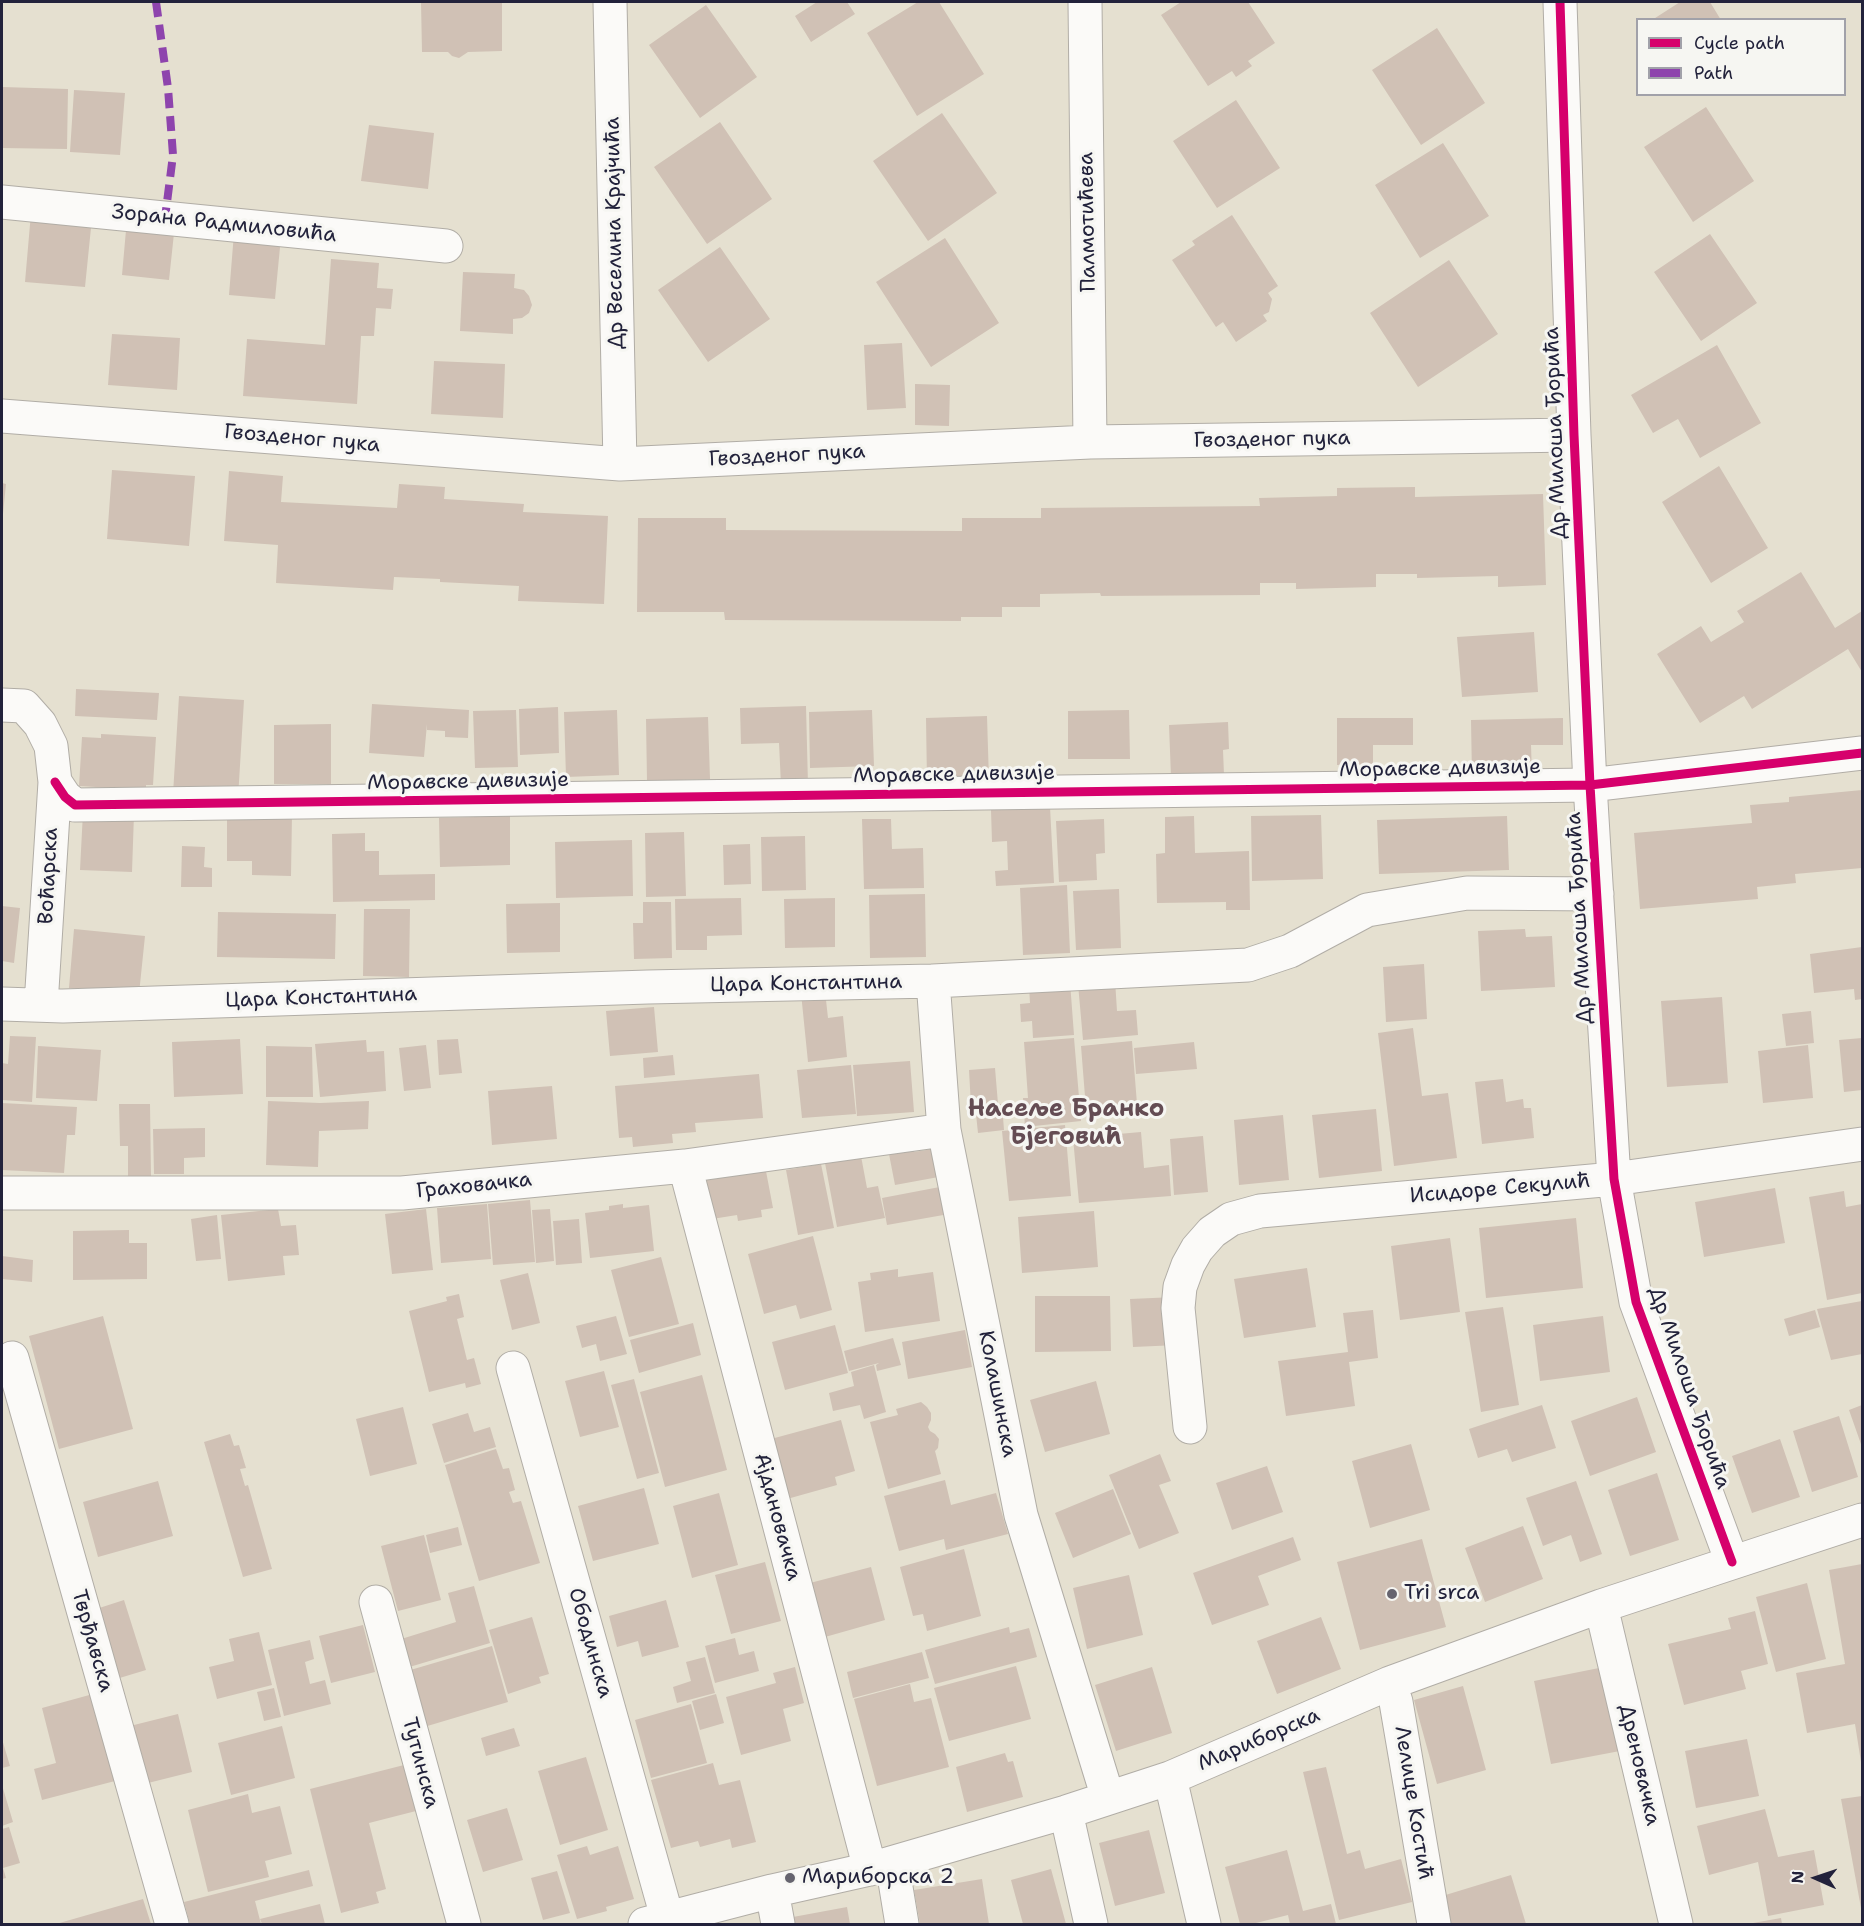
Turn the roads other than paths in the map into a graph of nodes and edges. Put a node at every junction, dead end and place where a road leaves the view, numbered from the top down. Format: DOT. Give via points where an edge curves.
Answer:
graph roads {
  1 [pos="610,2"];
  2 [pos="1085,2"];
  3 [pos="1560,2"];
  4 [pos="2,202"];
  5 [pos="446,246"];
  6 [pos="2,416"];
  7 [pos="1574,435"];
  8 [pos="1090,442"];
  9 [pos="620,464"];
  10 [pos="2,705"];
  11 [pos="1863,753"];
  12 [pos="55,783"];
  13 [pos="1590,785"];
  14 [pos="1597,894"];
  15 [pos="933,981"];
  16 [pos="2,1004"];
  17 [pos="41,1005"];
  18 [pos="944,1130"];
  19 [pos="1863,1143"];
  20 [pos="685,1166"];
  21 [pos="1614,1179"];
  22 [pos="2,1193"];
  23 [pos="12,1358"];
  24 [pos="513,1368"];
  25 [pos="1190,1427"];
  26 [pos="1863,1520"];
  27 [pos="1732,1562"];
  28 [pos="376,1602"];
  29 [pos="1601,1606"];
  30 [pos="1390,1683"];
  31 [pos="1170,1778"];
  32 [pos="1108,1798"];
  33 [pos="1066,1812"];
  34 [pos="881,1866"];
  35 [pos="772,1891"];
  36 [pos="661,1922"];
  37 [pos="171,1924"];
  38 [pos="464,1924"];
  39 [pos="778,1924"];
  40 [pos="902,1924"];
  41 [pos="1091,1924"];
  42 [pos="1204,1924"];
  43 [pos="1434,1924"];
  44 [pos="1676,1924"];
  1 -- 9 [label="street, Др Веселина Крајчића"];
  2 -- 8 [label="street, Палмотићева"];
  3 -- 7 [label="street, Др Милоша Ђорића"];
  4 -- 5 [label="street, Зорана Радмиловића"];
  6 -- 9 [label="street, Гвозденог пука"];
  7 -- 8 [label="street, Гвозденог пука"];
  7 -- 13 [label="street, Др Милоша Ђорића"];
  8 -- 9 [label="street, Гвозденог пука"];
  10 -- 12 [label="street, Воћарска" via="24,706 40,724 51,746"];
  11 -- 13 [label="street, Моравске дивизије"];
  12 -- 13 [label="street, Моравске дивизије" via="75,805"];
  12 -- 17 [label="street, Воћарска"];
  13 -- 14 [label="street, Др Милоша Ђорића"];
  14 -- 15 [label="street, Цара Константина" via="1467,893 1367,910 1290,951 1248,965"];
  14 -- 21 [label="street, Др Милоша Ђорића"];
  15 -- 17 [label="street, Цара Константина"];
  15 -- 18 [label="street, Колашинска"];
  16 -- 17 [label="street, Цара Константина"];
  18 -- 20 [label="street, Граховачка"];
  18 -- 32 [label="street, Колашинска" via="1021,1515"];
  19 -- 21 [label="street, Исидоре Секулић"];
  20 -- 22 [label="street, Граховачка" via="402,1193"];
  20 -- 34 [label="street, Ајдановачка"];
  21 -- 25 [label="street, Исидоре Секулић" via="1260,1211 1232,1219 1212,1232 1197,1249 1180,1287 1178,1308"];
  21 -- 27 [label="street, Др Милоша Ђорића" via="1636,1302"];
  23 -- 37 [label="street, Тврђавска"];
  24 -- 36 [label="street, Ободинска"];
  26 -- 27 [label="street, Мариборска"];
  27 -- 29 [label="street, Мариборска"];
  28 -- 38 [label="street, Тутинска"];
  29 -- 30 [label="street, Мариборска"];
  29 -- 44 [label="street, Дреновачка"];
  30 -- 31 [label="street, Мариборска"];
  30 -- 43 [label="street, Лелице Костић"];
  31 -- 32 [label="street, Мариборска"];
  31 -- 42 [label="street"];
  32 -- 33 [label="street, Мариборска"];
  33 -- 34 [label="street, Мариборска"];
  33 -- 41 [label="street"];
  34 -- 35 [label="street, Мариборска"];
  34 -- 40 [label="street, Ајдановачка"];
  35 -- 36 [label="street, Мариборска"];
  35 -- 39 [label="street"];
}
